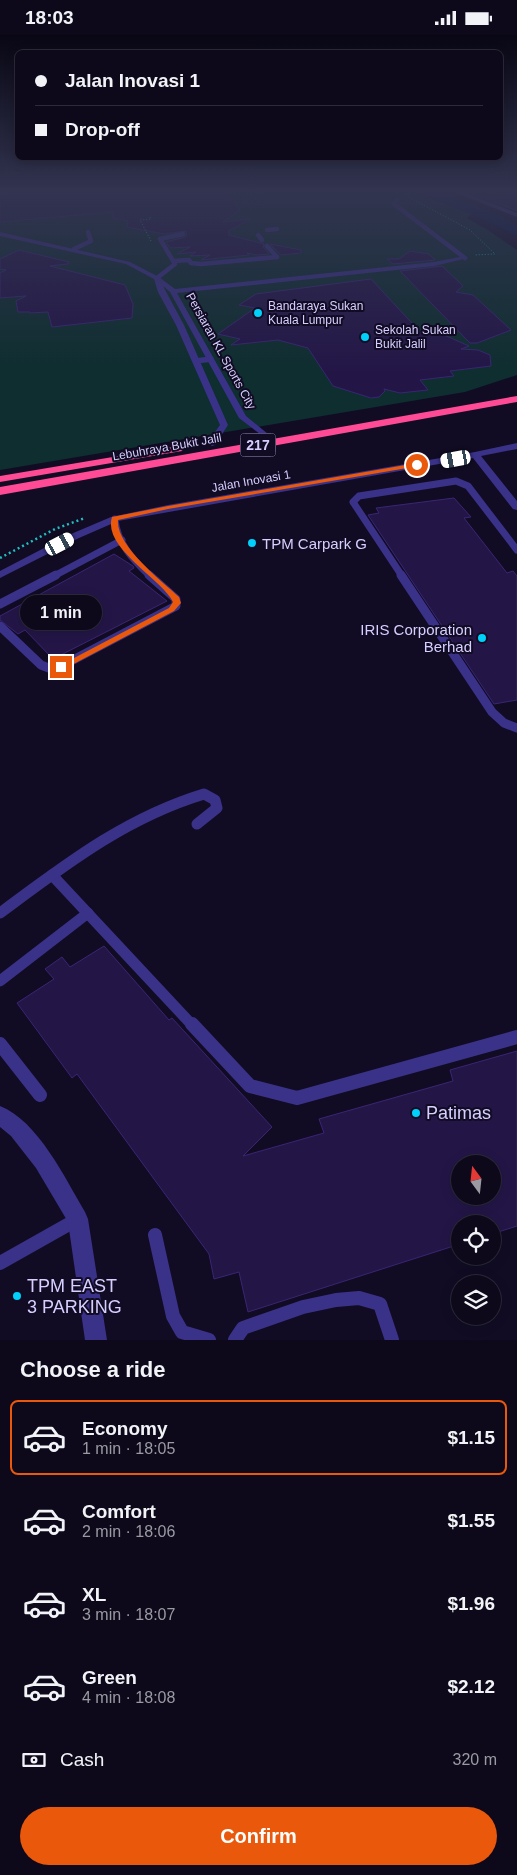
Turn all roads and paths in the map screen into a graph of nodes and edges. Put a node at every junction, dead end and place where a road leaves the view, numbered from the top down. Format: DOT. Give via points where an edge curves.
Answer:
graph roads {
  1 [pos="81,251"];
  2 [pos="165,251"];
  3 [pos="271,251"];
  4 [pos="461,251"];
  5 [pos="492,251"];
  6 [pos="468,256"];
  7 [pos="175,263"];
  8 [pos="157,278"];
  9 [pos="173,291"];
  10 [pos="161,292"];
  11 [pos="211,359"];
  12 [pos="196,361"];
  13 [pos="517,389"];
  14 [pos="517,399"];
  15 [pos="264,434"];
  16 [pos="212,443"];
  17 [pos="517,445"];
  18 [pos="475,455"];
  19 [pos="0,479"];
  20 [pos="0,491"];
  21 [pos="517,507"];
  22 [pos="115,519"];
  23 [pos="122,540"];
  24 [pos="517,550"];
  25 [pos="0,575"];
  26 [pos="0,604"];
  27 [pos="0,626"];
  28 [pos="517,728"];
  29 [pos="197,823"];
  30 [pos="52,875"];
  31 [pos="0,913"];
  32 [pos="88,913"];
  33 [pos="0,981"];
  34 [pos="517,1037"];
  35 [pos="0,1044"];
  36 [pos="40,1095"];
  37 [pos="0,1115"];
  38 [pos="78,1219"];
  39 [pos="155,1235"];
  40 [pos="0,1263"];
  41 [pos="96,1340"];
  42 [pos="209,1340"];
  43 [pos="235,1340"];
  44 [pos="392,1340"];
  1 -- 8 [label="street, Persiaran KL Sports City" via="128,263"];
  2 -- 7 [label="lane"];
  3 -- 7 [label="lane" via="277,257 201,264 189,260"];
  4 -- 6 [label="lane"];
  5 -- 6 [label="path" via="495,253"];
  6 -- 9 [label="street" via="434,264"];
  7 -- 8 [label="lane"];
  8 -- 9 [label="street, Persiaran KL Sports City"];
  8 -- 10 [label="street, Persiaran KL Sports City"];
  9 -- 10 [label="lane"];
  9 -- 11 [label="street, Persiaran KL Sports City"];
  10 -- 12 [label="street, Persiaran KL Sports City"];
  11 -- 12 [label="lane"];
  11 -- 15 [label="street, Persiaran KL Sports City" via="243,418"];
  12 -- 16 [label="street, Persiaran KL Sports City" via="224,425"];
  13 -- 15 [label="highway, Lebuhraya Bukit Jalil / 217"];
  14 -- 20 [label="highway, Lebuhraya Bukit Jalil / 217"];
  15 -- 16 [label="highway, Lebuhraya Bukit Jalil / 217"];
  16 -- 19 [label="highway, Lebuhraya Bukit Jalil / 217"];
  17 -- 18 [label="street, Jalan Inovasi 1"];
  18 -- 21 [label="street"];
  18 -- 22 [label="street, Jalan Inovasi 1" via="168,507"];
  22 -- 23 [label="lane" via="114,527"];
  22 -- 25 [label="street, Jalan Inovasi 1"];
  23 -- 26 [label="lane"];
  23 -- 27 [label="lane" via="126,550 176,599 172,609 54,669 42,665"];
  24 -- 28 [label="lane" via="462,482 364,493 353,502 492,712 504,723"];
  29 -- 30 [label="lane" via="217,808 215,800 204,793 149,813"];
  30 -- 31 [label="lane"];
  30 -- 32 [label="lane"];
  32 -- 33 [label="lane"];
  32 -- 34 [label="lane" via="250,1086 297,1098"];
  35 -- 36 [label="lane"];
  37 -- 38 [label="street" via="18,1129 43,1161"];
  38 -- 40 [label="lane"];
  38 -- 41 [label="street"];
  39 -- 42 [label="lane" via="173,1316 182,1332"];
  43 -- 44 [label="lane" via="243,1327 303,1307 359,1298 380,1304"];
}
